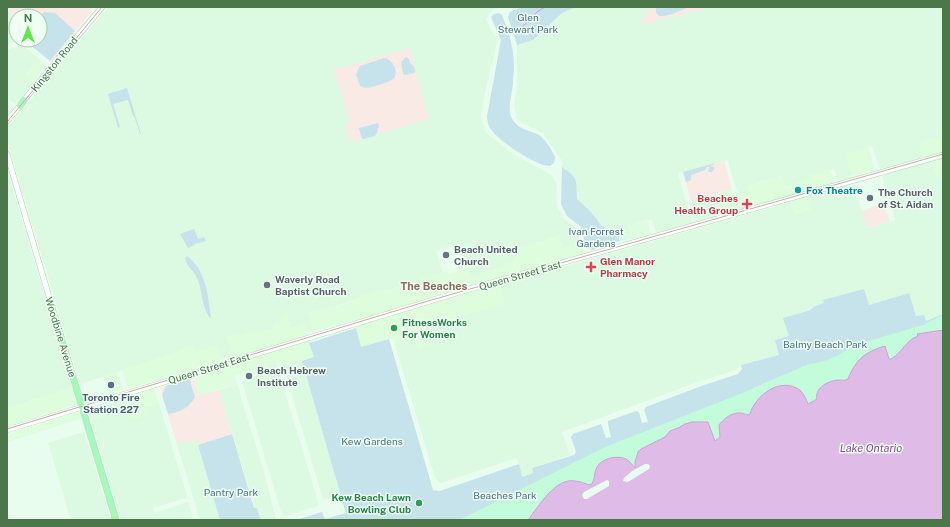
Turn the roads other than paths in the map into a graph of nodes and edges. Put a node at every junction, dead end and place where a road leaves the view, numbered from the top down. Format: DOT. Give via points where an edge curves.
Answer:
graph roads {
  1 [pos="102,7"];
  2 [pos="24,100"];
  3 [pos="20,106"];
  4 [pos="7,121"];
  5 [pos="7,154"];
  6 [pos="943,155"];
  7 [pos="56,317"];
  8 [pos="83,407"];
  9 [pos="7,430"];
  10 [pos="116,520"];
  1 -- 2 [label="main road, Kingston Road"];
  2 -- 3 [label="main road, Kingston Road"];
  3 -- 4 [label="main road, Kingston Road"];
  5 -- 7 [label="main road, Woodbine Avenue"];
  6 -- 8 [label="main road, Queen Street East" via="466,290"];
  7 -- 8 [label="main road, Woodbine Avenue"];
  8 -- 9 [label="main road, Queen Street East"];
  8 -- 10 [label="main road, Woodbine Avenue"];
}
